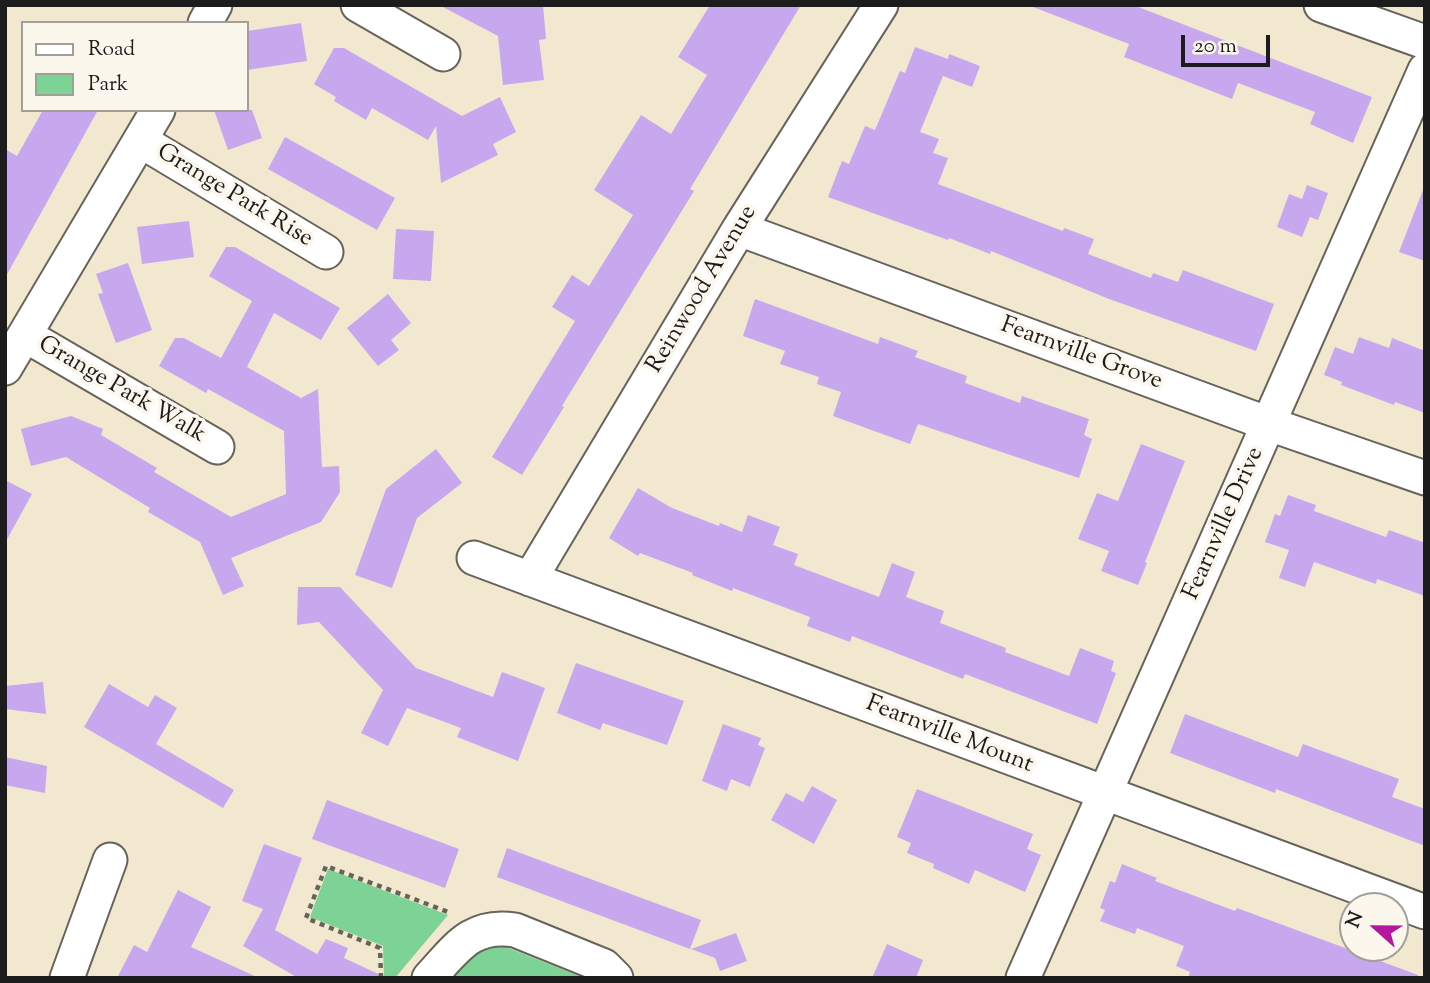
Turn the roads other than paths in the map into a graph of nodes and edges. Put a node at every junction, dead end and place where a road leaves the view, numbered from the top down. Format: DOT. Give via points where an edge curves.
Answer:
graph roads {
  1 [pos="215,5"];
  2 [pos="358,5"];
  3 [pos="881,5"];
  4 [pos="1321,5"];
  5 [pos="206,21"];
  6 [pos="1425,43"];
  7 [pos="443,54"];
  8 [pos="1425,70"];
  9 [pos="157,112"];
  10 [pos="141,141"];
  11 [pos="739,229"];
  12 [pos="327,252"];
  13 [pos="24,335"];
  14 [pos="5,369"];
  15 [pos="1269,424"];
  16 [pos="217,447"];
  17 [pos="1425,478"];
  18 [pos="474,558"];
  19 [pos="530,579"];
  20 [pos="1104,794"];
  21 [pos="110,860"];
  22 [pos="1425,912"];
  23 [pos="67,978"];
  24 [pos="429,978"];
  25 [pos="616,978"];
  26 [pos="1023,978"];
  1 -- 5 [label="street"];
  2 -- 7 [label="street"];
  3 -- 11 [label="street, Reinwood Avenue"];
  4 -- 6 [label="street"];
  8 -- 15 [label="street, Fearnville Drive"];
  9 -- 10 [label="street"];
  10 -- 12 [label="street, Grange Park Rise"];
  10 -- 13 [label="street"];
  11 -- 15 [label="street, Fearnville Grove"];
  11 -- 19 [label="street, Reinwood Avenue"];
  13 -- 14 [label="street"];
  13 -- 16 [label="street, Grange Park Walk"];
  15 -- 17 [label="street, Fearnville Grove"];
  15 -- 20 [label="street, Fearnville Drive"];
  18 -- 19 [label="street, Fearnville Mount"];
  19 -- 20 [label="street, Fearnville Mount"];
  20 -- 22 [label="street, Fearnville Mount"];
  20 -- 26 [label="street, Fearnville Drive"];
  21 -- 23 [label="street"];
  24 -- 25 [label="street" via="470,936 499,928 515,930 604,966"];
}
